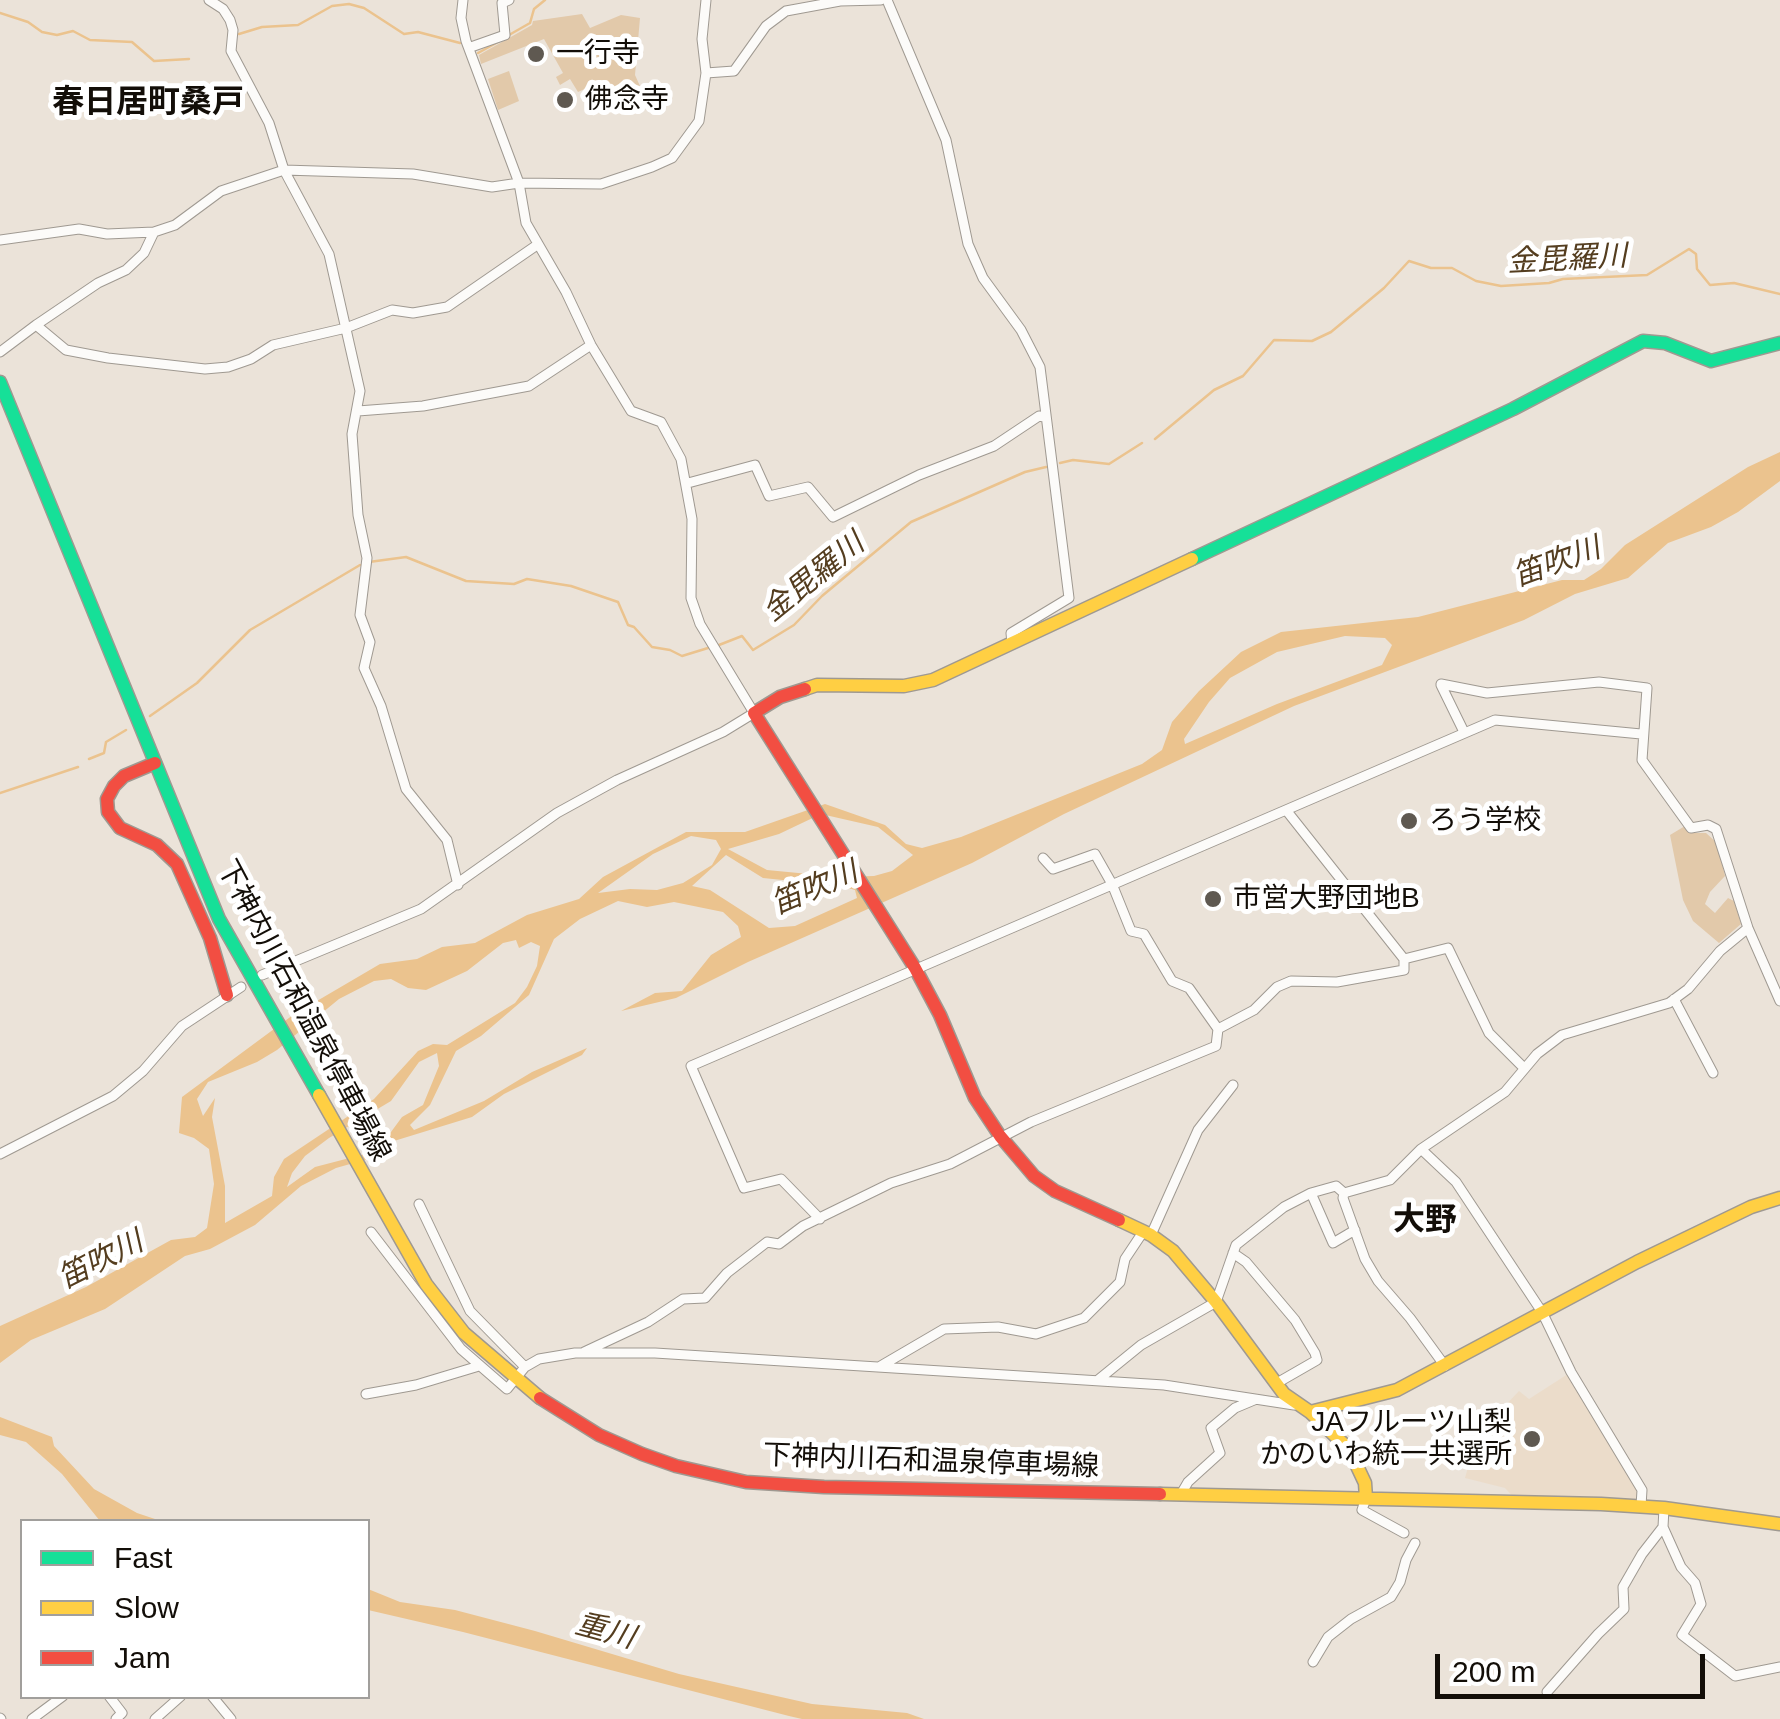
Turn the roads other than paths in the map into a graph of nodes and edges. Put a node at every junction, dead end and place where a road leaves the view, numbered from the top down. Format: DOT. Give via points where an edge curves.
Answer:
graph roads {
  1 [pos="208,0"];
  2 [pos="462,0"];
  3 [pos="508,0"];
  4 [pos="706,0"];
  5 [pos="884,0"];
  6 [pos="471,48"];
  7 [pos="706,73"];
  8 [pos="284,170"];
  9 [pos="519,183"];
  10 [pos="154,232"];
  11 [pos="0,240"];
  12 [pos="537,245"];
  13 [pos="36,325"];
  14 [pos="346,328"];
  15 [pos="1780,344"];
  16 [pos="590,345"];
  17 [pos="0,352"];
  18 [pos="0,382"];
  19 [pos="358,411"];
  20 [pos="1044,417"];
  21 [pos="688,483"];
  22 [pos="1012,644"];
  23 [pos="754,713"];
  24 [pos="1464,732"];
  25 [pos="1642,734"];
  26 [pos="155,763"];
  27 [pos="1286,810"];
  28 [pos="1043,858"];
  29 [pos="1112,884"];
  30 [pos="458,885"];
  31 [pos="1748,928"];
  32 [pos="1404,959"];
  33 [pos="915,968"];
  34 [pos="262,975"];
  35 [pos="1775,979"];
  36 [pos="241,987"];
  37 [pos="227,994"];
  38 [pos="1674,1000"];
  39 [pos="1780,1002"];
  40 [pos="1218,1029"];
  41 [pos="1524,1068"];
  42 [pos="1713,1073"];
  43 [pos="1234,1084"];
  44 [pos="1000,1136"];
  45 [pos="1421,1149"];
  46 [pos="0,1154"];
  47 [pos="1311,1193"];
  48 [pos="1344,1193"];
  49 [pos="1780,1198"];
  50 [pos="419,1204"];
  51 [pos="820,1219"];
  52 [pos="1355,1230"];
  53 [pos="370,1232"];
  54 [pos="1147,1234"];
  55 [pos="1233,1253"];
  56 [pos="1216,1302"];
  57 [pos="1542,1312"];
  58 [pos="584,1352"];
  59 [pos="479,1366"];
  60 [pos="1444,1366"];
  61 [pos="525,1367"];
  62 [pos="879,1367"];
  63 [pos="516,1380"];
  64 [pos="1098,1380"];
  65 [pos="1277,1383"];
  66 [pos="366,1394"];
  67 [pos="1257,1398"];
  68 [pos="1304,1409"];
  69 [pos="1182,1494"];
  70 [pos="1366,1498"];
  71 [pos="1641,1506"];
  72 [pos="1664,1508"];
  73 [pos="1780,1524"];
  74 [pos="1663,1527"];
  75 [pos="1404,1533"];
  76 [pos="1416,1543"];
  77 [pos="1313,1662"];
  78 [pos="1780,1667"];
  79 [pos="1547,1692"];
  80 [pos="59,1699"];
  81 [pos="178,1699"];
  82 [pos="214,1699"];
  83 [pos="32,1719"];
  84 [pos="155,1719"];
  85 [pos="231,1719"];
  1 -- 8 [label="street" via="230,20 230,51 269,123"];
  2 -- 6 [label="street"];
  3 -- 6 [label="street" via="502,3 505,36"];
  4 -- 7 [label="street"];
  5 -- 7 [label="street" via="786,11 766,26 734,71"];
  5 -- 20 [label="street" via="946,140 968,244 1040,367"];
  6 -- 9 [label="street"];
  7 -- 9 [label="street" via="699,121 672,158 601,184"];
  8 -- 9 [label="street"];
  8 -- 10 [label="street" via="221,191"];
  8 -- 14 [label="street" via="329,254"];
  9 -- 12 [label="street"];
  10 -- 11 [label="street" via="79,228"];
  10 -- 13 [label="street" via="126,270"];
  12 -- 14 [label="street" via="447,307 413,313 398,308"];
  12 -- 16 [label="street"];
  13 -- 14 [label="street" via="66,350 206,370"];
  13 -- 17 [label="street"];
  14 -- 19 [label="street" via="358,376"];
  15 -- 22 [label="main road" via="1711,361 1666,342 1643,341 1513,409"];
  16 -- 19 [label="street" via="530,386 442,404"];
  16 -- 21 [label="street" via="631,410 668,430"];
  18 -- 26 [label="main road, 下神内川石和温泉停車場線"];
  19 -- 30 [label="street" via="352,434 367,558 360,615 370,642 364,668 406,789 447,840"];
  20 -- 21 [label="street" via="994,446 833,516 808,487 770,496 755,465"];
  20 -- 22 [label="street" via="1070,598 1011,633"];
  21 -- 23 [label="street" via="690,598"];
  22 -- 23 [label="main road" via="933,680 817,685"];
  23 -- 30 [label="street" via="557,812"];
  23 -- 33 [label="main road"];
  24 -- 25 [label="street" via="1495,720"];
  24 -- 25 [label="street" via="1441,684 1486,692 1599,682 1647,688"];
  24 -- 27 [label="street"];
  25 -- 31 [label="street" via="1642,760 1691,828 1716,829"];
  26 -- 37 [label="main road" via="114,786 106,798 108,812 120,828 157,845 177,864"];
  26 -- 63 [label="main road, 下神内川石和温泉停車場線" via="219,919 426,1284 464,1333"];
  27 -- 29 [label="street"];
  27 -- 32 [label="street"];
  28 -- 29 [label="street" via="1053,869 1094,854"];
  29 -- 33 [label="street"];
  29 -- 40 [label="street" via="1130,931 1144,934 1172,982 1189,988"];
  30 -- 34 [label="street" via="421,909"];
  31 -- 35 [label="street"];
  31 -- 38 [label="street"];
  32 -- 40 [label="street" via="1404,970 1277,987 1254,1010"];
  32 -- 41 [label="street" via="1448,948 1489,1033"];
  33 -- 44 [label="main road" via="975,1098"];
  33 -- 51 [label="street" via="691,1066 744,1188 781,1180"];
  35 -- 39 [label="street"];
  36 -- 37 [label="street"];
  37 -- 46 [label="street" via="182,1026 113,1096"];
  38 -- 41 [label="street" via="1562,1036"];
  38 -- 42 [label="street"];
  40 -- 44 [label="street" via="1216,1046"];
  41 -- 45 [label="street" via="1505,1092"];
  43 -- 54 [label="street" via="1198,1130"];
  44 -- 51 [label="street"];
  44 -- 54 [label="main road" via="1054,1190"];
  45 -- 48 [label="street" via="1390,1180"];
  45 -- 57 [label="street" via="1456,1182"];
  47 -- 48 [label="street" via="1336,1186"];
  47 -- 52 [label="street" via="1333,1243"];
  47 -- 55 [label="street" via="1284,1207"];
  48 -- 52 [label="street"];
  49 -- 57 [label="main road"];
  50 -- 61 [label="street" via="470,1311"];
  51 -- 58 [label="street" via="753,1251 705,1298 684,1299"];
  52 -- 60 [label="street" via="1378,1282"];
  53 -- 59 [label="street"];
  54 -- 56 [label="main road" via="1173,1252"];
  54 -- 62 [label="street" via="1125,1259 1120,1282 1084,1318 1036,1334 944,1329"];
  55 -- 56 [label="street"];
  55 -- 65 [label="street" via="1295,1320 1315,1353 1317,1360"];
  56 -- 64 [label="street" via="1141,1345"];
  56 -- 65 [label="main road"];
  57 -- 60 [label="main road"];
  57 -- 71 [label="street" via="1642,1490"];
  58 -- 61 [label="street"];
  58 -- 62 [label="street"];
  59 -- 63 [label="street" via="507,1390"];
  59 -- 66 [label="street"];
  60 -- 68 [label="main road" via="1397,1390"];
  61 -- 63 [label="street"];
  62 -- 64 [label="street"];
  63 -- 69 [label="main road, 下神内川石和温泉停車場線" via="613,1441 676,1466 746,1482"];
  64 -- 67 [label="street"];
  65 -- 68 [label="main road"];
  67 -- 68 [label="street"];
  67 -- 69 [label="street" via="1210,1428 1220,1453"];
  68 -- 70 [label="main road" via="1356,1458"];
  69 -- 70 [label="main road, 下神内川石和温泉停車場線"];
  70 -- 71 [label="main road, 下神内川石和温泉停車場線"];
  70 -- 75 [label="street" via="1362,1510"];
  71 -- 72 [label="main road, 下神内川石和温泉停車場線"];
  72 -- 73 [label="main road, 下神内川石和温泉停車場線"];
  72 -- 74 [label="street"];
  74 -- 78 [label="street" via="1701,1604 1682,1635 1735,1676"];
  74 -- 79 [label="street" via="1623,1588 1624,1609"];
  76 -- 77 [label="street" via="1391,1597 1328,1637"];
  80 -- 83 [label="street"];
  81 -- 84 [label="street"];
  82 -- 85 [label="street"];
}
